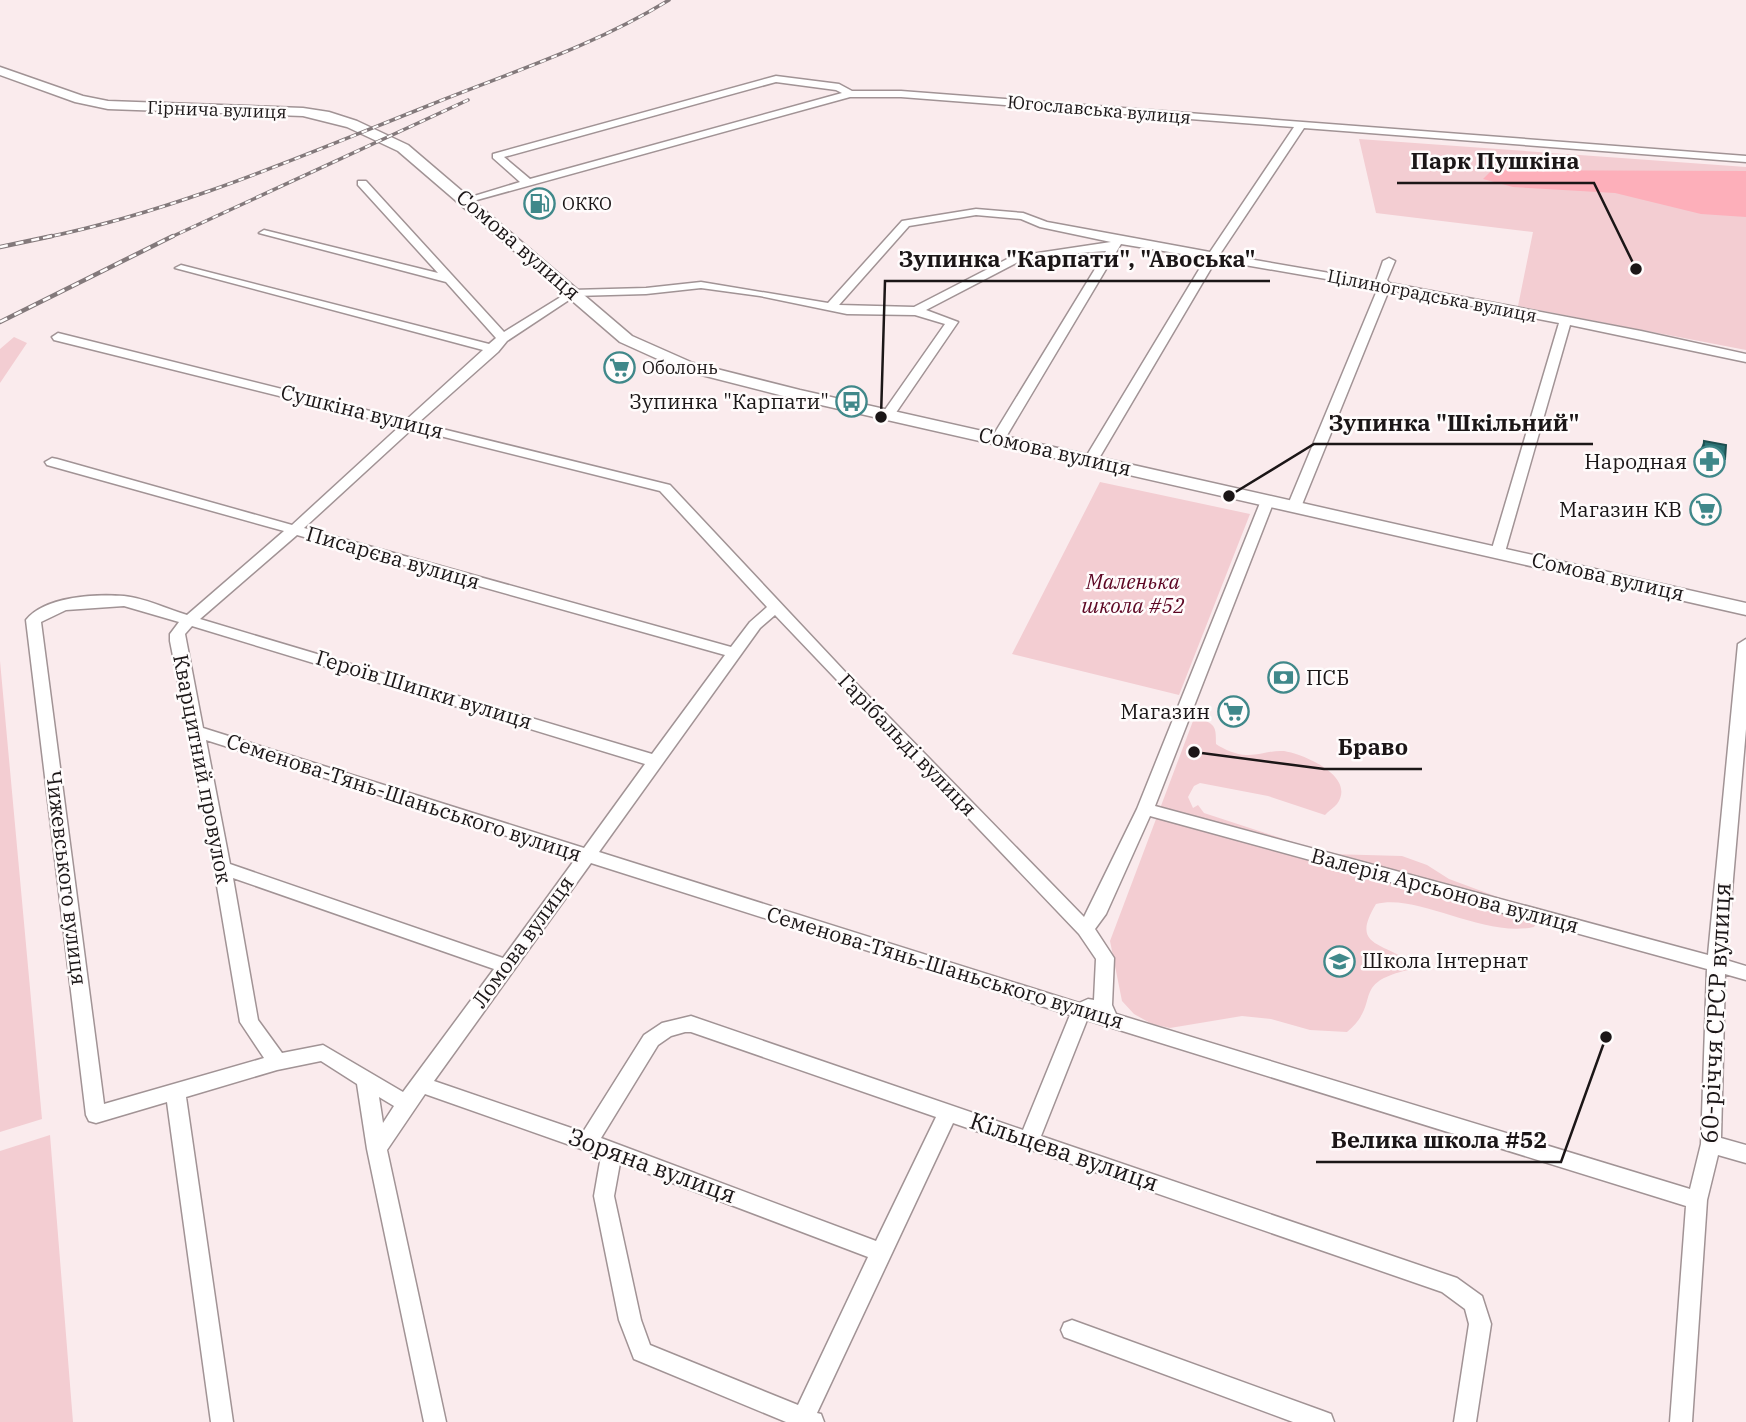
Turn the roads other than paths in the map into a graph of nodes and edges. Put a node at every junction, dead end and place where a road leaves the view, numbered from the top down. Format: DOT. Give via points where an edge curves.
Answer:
graph roads {
  1 [pos="0,71"];
  2 [pos="850,94"];
  3 [pos="1300,127"];
  4 [pos="1746,159"];
  5 [pos="427,167"];
  6 [pos="362,183"];
  7 [pos="529,184"];
  8 [pos="466,200"];
  9 [pos="264,233"];
  10 [pos="1115,243"];
  11 [pos="1213,256"];
  12 [pos="1389,261"];
  13 [pos="181,268"];
  14 [pos="448,279"];
  15 [pos="1385,286"];
  16 [pos="572,293"];
  17 [pos="831,307"];
  18 [pos="916,311"];
  19 [pos="1565,321"];
  20 [pos="58,337"];
  21 [pos="498,344"];
  22 [pos="1746,358"];
  23 [pos="888,414"];
  24 [pos="410,425"];
  25 [pos="998,439"];
  26 [pos="1091,460"];
  27 [pos="52,461"];
  28 [pos="665,488"];
  29 [pos="1267,501"];
  30 [pos="1294,507"];
  31 [pos="293,530"];
  32 [pos="1498,552"];
  33 [pos="777,607"];
  34 [pos="1746,609"];
  35 [pos="192,619"];
  36 [pos="1746,644"];
  37 [pos="734,653"];
  38 [pos="194,731"];
  39 [pos="655,761"];
  40 [pos="1145,809"];
  41 [pos="586,856"];
  42 [pos="222,868"];
  43 [pos="1086,929"];
  44 [pos="1716,965"];
  45 [pos="506,967"];
  46 [pos="1746,973"];
  47 [pos="1103,995"];
  48 [pos="1081,1011"];
  49 [pos="1108,1018"];
  50 [pos="277,1062"];
  51 [pos="366,1079"];
  52 [pos="420,1084"];
  53 [pos="175,1092"];
  54 [pos="406,1104"];
  55 [pos="948,1112"];
  56 [pos="1029,1140"];
  57 [pos="588,1142"];
  58 [pos="1711,1144"];
  59 [pos="377,1149"];
  60 [pos="612,1151"];
  61 [pos="1746,1154"];
  62 [pos="1697,1200"];
  63 [pos="882,1253"];
  64 [pos="1072,1330"];
  65 [pos="808,1420"];
  66 [pos="222,1422"];
  67 [pos="435,1422"];
  68 [pos="1323,1422"];
  69 [pos="1465,1422"];
  70 [pos="1681,1422"];
  1 -- 5 [label="main road, Гірнича вулиця" via="108,105 329,116 387,139"];
  2 -- 3 [label="street, Югославська вулиця" via="901,94"];
  2 -- 7 [label="street, Югославська вулиця"];
  2 -- 7 [label="street" via="839,87 776,79 497,156"];
  3 -- 4 [label="street, Югославська вулиця"];
  3 -- 11 [label="street"];
  5 -- 8 [label="main road, Сомова вулиця"];
  6 -- 14 [label="street"];
  7 -- 8 [label="street, Югославська вулиця"];
  8 -- 16 [label="main road, Сомова вулиця"];
  9 -- 14 [label="street"];
  10 -- 11 [label="street, Цілиноградська вулиця"];
  10 -- 17 [label="street" via="1023,216 976,212 910,222"];
  10 -- 18 [label="street" via="1016,259"];
  10 -- 25 [label="street"];
  11 -- 15 [label="street, Цілиноградська вулиця"];
  11 -- 26 [label="street"];
  12 -- 15 [label="street" via="1381,280"];
  13 -- 21 [label="street"];
  14 -- 21 [label="street"];
  15 -- 19 [label="street, Цілиноградська вулиця"];
  15 -- 30 [label="street"];
  16 -- 17 [label="street" via="701,285"];
  16 -- 21 [label="street, Кварцитний провулок"];
  16 -- 23 [label="main road, Сомова вулиця" via="642,349 670,360"];
  17 -- 18 [label="street"];
  18 -- 23 [label="street" via="952,322"];
  19 -- 22 [label="street, Цілиноградська вулиця"];
  19 -- 32 [label="street"];
  20 -- 24 [label="street, Сушкіна вулиця"];
  21 -- 24 [label="street, Кварцитний провулок"];
  23 -- 25 [label="main road, Сомова вулиця"];
  24 -- 28 [label="street, Сушкіна вулиця"];
  24 -- 31 [label="street, Кварцитний провулок"];
  25 -- 26 [label="main road, Сомова вулиця"];
  26 -- 29 [label="main road, Сомова вулиця"];
  27 -- 31 [label="street, Писарєва вулиця"];
  28 -- 33 [label="street, Гарібальді вулиця"];
  29 -- 30 [label="main road, Сомова вулиця"];
  29 -- 40 [label="street"];
  30 -- 32 [label="main road, Сомова вулиця"];
  31 -- 35 [label="street, Кварцитний провулок"];
  31 -- 37 [label="street, Писарєва вулиця"];
  32 -- 34 [label="main road, Сомова вулиця"];
  33 -- 37 [label="street, Ломова вулиця" via="755,625"];
  33 -- 43 [label="street, Гарібальді вулиця"];
  35 -- 38 [label="street, Кварцитний провулок" via="177,634"];
  35 -- 39 [label="street, Героїв Шипки вулиця"];
  35 -- 53 [label="street, Чижевського вулиця" via="125,601 45,610 33,620 96,1115"];
  36 -- 44 [label="street, 60-річчя СРСР вулиця"];
  37 -- 39 [label="street, Ломова вулиця"];
  38 -- 41 [label="street, Семенова-Тянь-Шаньського вулиця"];
  38 -- 42 [label="street, Кварцитний провулок"];
  39 -- 41 [label="street, Ломова вулиця"];
  40 -- 43 [label="street"];
  40 -- 44 [label="street, Валерія Арсьонова вулиця"];
  41 -- 45 [label="street, Ломова вулиця"];
  41 -- 48 [label="street, Семенова-Тянь-Шаньського вулиця"];
  42 -- 45 [label="street"];
  42 -- 50 [label="street, Кварцитний провулок" via="249,1022"];
  43 -- 47 [label="street, Гарібальді вулиця" via="1105,958"];
  44 -- 46 [label="street, Валерія Арсьонова вулиця"];
  44 -- 58 [label="street, 60-річчя СРСР вулиця"];
  45 -- 52 [label="street, Ломова вулиця"];
  47 -- 48 [label="street"];
  47 -- 49 [label="street, Гарібальді вулиця"];
  48 -- 49 [label="street, Семенова-Тянь-Шаньського вулиця"];
  48 -- 56 [label="street"];
  49 -- 62 [label="street, Семенова-Тянь-Шаньського вулиця"];
  50 -- 51 [label="street" via="323,1053"];
  50 -- 53 [label="street, Чижевського вулиця"];
  51 -- 54 [label="street"];
  51 -- 59 [label="street"];
  52 -- 54 [label="street, Ломова вулиця"];
  52 -- 57 [label="street, Зоряна вулиця"];
  53 -- 66 [label="street"];
  54 -- 59 [label="street, Ломова вулиця"];
  55 -- 56 [label="street, Кільцева вулиця"];
  55 -- 57 [label="street, Кільцева вулиця" via="691,1024 675,1025 651,1040"];
  55 -- 63 [label="street"];
  56 -- 69 [label="street, Кільцева вулиця" via="1449,1285 1474,1303 1479,1324"];
  57 -- 60 [label="street, Зоряна вулиця"];
  58 -- 61 [label="street"];
  58 -- 62 [label="street, 60-річчя СРСР вулиця"];
  59 -- 67 [label="street"];
  60 -- 63 [label="street, Зоряна вулиця"];
  60 -- 65 [label="street" via="604,1196 630,1320 642,1352"];
  62 -- 70 [label="street, 60-річчя СРСР вулиця"];
  63 -- 65 [label="street"];
  64 -- 68 [label="street"];
}
